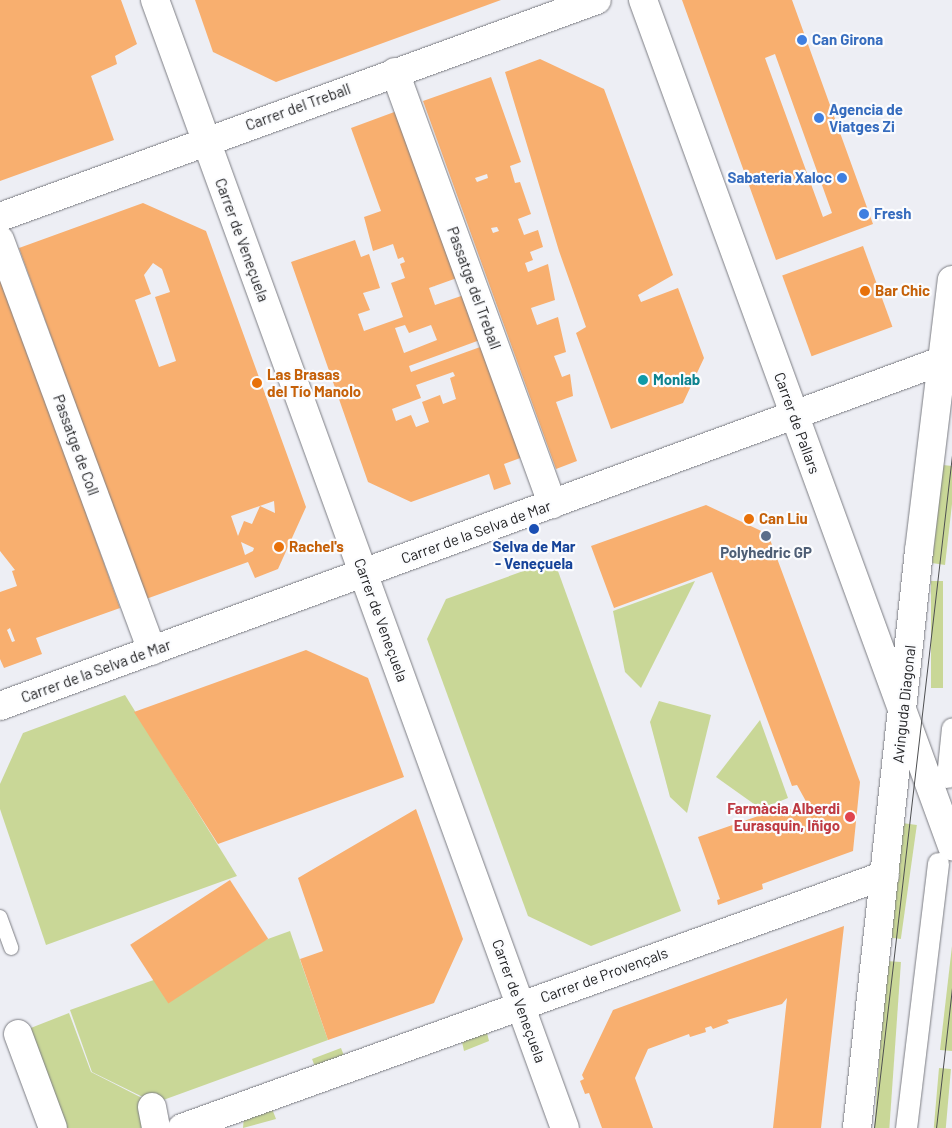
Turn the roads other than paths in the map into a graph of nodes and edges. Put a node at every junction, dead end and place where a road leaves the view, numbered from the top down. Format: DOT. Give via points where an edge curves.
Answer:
graph roads {
  1 [pos="155,0"];
  2 [pos="597,0"];
  3 [pos="643,0"];
  4 [pos="395,72"];
  5 [pos="206,140"];
  6 [pos="0,217"];
  7 [pos="0,240"];
  8 [pos="952,280"];
  9 [pos="947,359"];
  10 [pos="793,414"];
  11 [pos="552,504"];
  12 [pos="364,573"];
  13 [pos="152,651"];
  14 [pos="0,706"];
  15 [pos="904,718"];
  16 [pos="952,728"];
  17 [pos="947,777"];
  18 [pos="945,854"];
  19 [pos="885,874"];
  20 [pos="0,917"];
  21 [pos="11,948"];
  22 [pos="521,1006"];
  23 [pos="18,1034"];
  24 [pos="53,1128"];
  25 [pos="182,1128"];
  26 [pos="565,1128"];
  27 [pos="857,1128"];
  28 [pos="906,1128"];
  1 -- 5 [label="street, Carrer de Veneçuela"];
  2 -- 4 [label="street, Carrer del Treball"];
  3 -- 10 [label="street, Carrer de Pallars"];
  4 -- 5 [label="street, Carrer del Treball"];
  4 -- 11 [label="street, Passatge del Treball"];
  5 -- 6 [label="street, Carrer del Treball"];
  5 -- 12 [label="street, Carrer de Veneçuela"];
  7 -- 13 [label="street, Passatge de Coll"];
  8 -- 9 [label="street, Avinguda Diagonal"];
  9 -- 10 [label="street, Carrer de la Selva de Mar"];
  9 -- 15 [label="street, Avinguda Diagonal" via="919,551"];
  10 -- 11 [label="street, Carrer de la Selva de Mar"];
  10 -- 15 [label="street, Carrer de Pallars"];
  11 -- 12 [label="street, Carrer de la Selva de Mar"];
  12 -- 13 [label="street, Carrer de la Selva de Mar"];
  12 -- 22 [label="street, Carrer de Veneçuela"];
  13 -- 14 [label="street, Carrer de la Selva de Mar"];
  15 -- 18 [label="street, Carrer de Pallars"];
  15 -- 19 [label="street, Avinguda Diagonal"];
  16 -- 17 [label="street"];
  18 -- 28 [label="street"];
  19 -- 22 [label="street, Carrer de Provençals"];
  19 -- 27 [label="street, Avinguda Diagonal"];
  20 -- 21 [label="lane"];
  22 -- 25 [label="street, Carrer de Provençals"];
  22 -- 26 [label="street, Carrer de Veneçuela"];
  23 -- 24 [label="street"];
}
